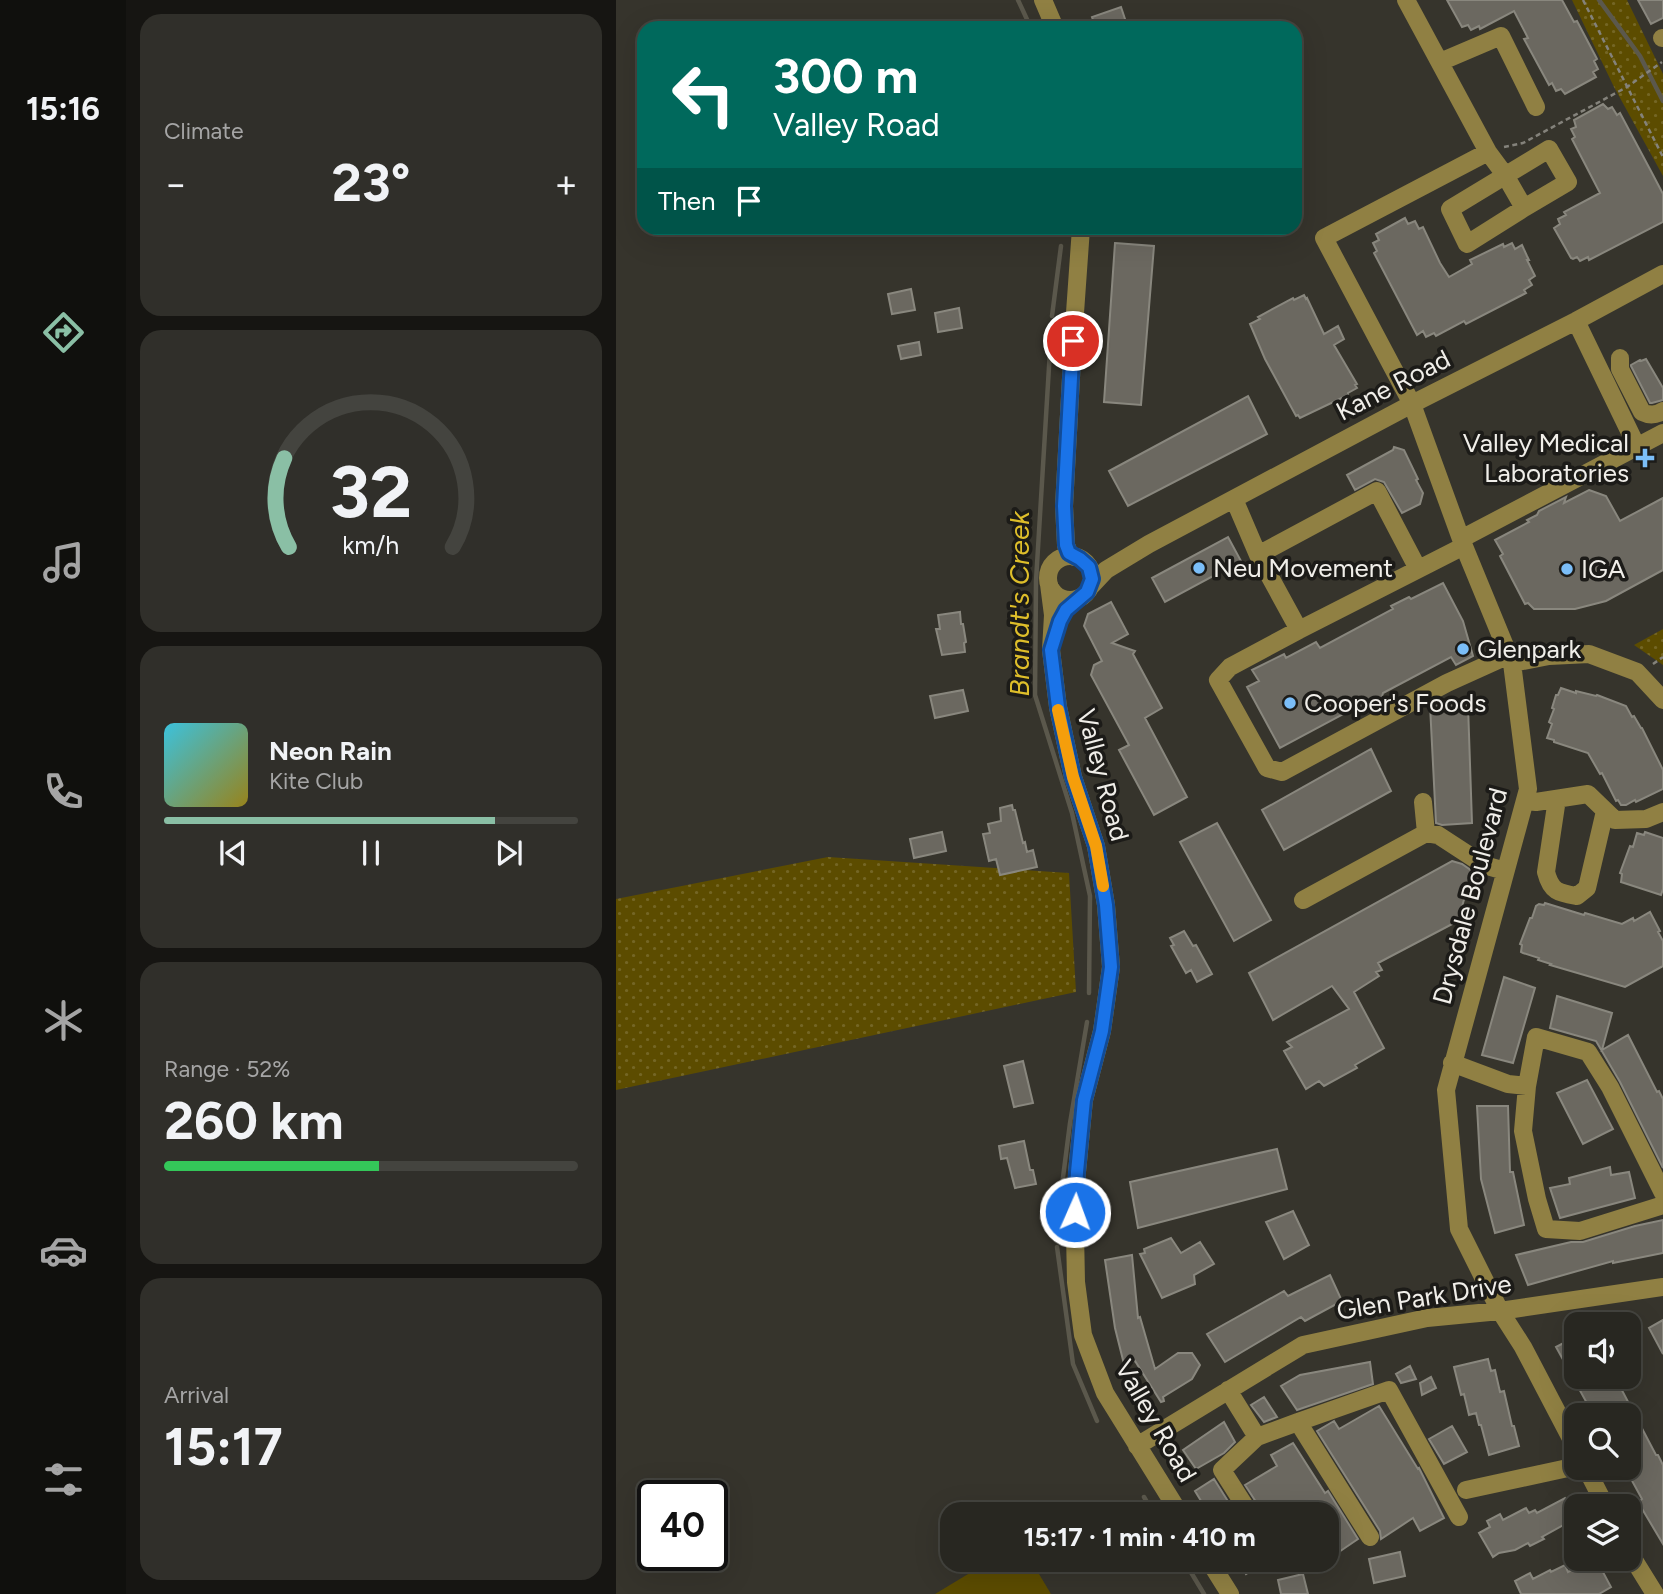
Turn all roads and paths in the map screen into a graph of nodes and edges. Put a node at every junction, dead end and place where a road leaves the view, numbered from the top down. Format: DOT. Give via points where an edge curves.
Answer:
graph roads {
  1 [pos="1043,0"];
  2 [pos="1406,0"];
  3 [pos="1583,0"];
  4 [pos="1052,21"];
  5 [pos="1440,62"];
  6 [pos="1662,62"];
  7 [pos="1627,87"];
  8 [pos="1536,107"];
  9 [pos="1488,152"];
  10 [pos="1663,157"];
  11 [pos="1505,175"];
  12 [pos="1524,208"];
  13 [pos="1080,235"];
  14 [pos="1663,274"];
  15 [pos="1576,321"];
  16 [pos="1620,358"];
  17 [pos="1412,404"];
  18 [pos="1663,411"];
  19 [pos="1663,433"];
  20 [pos="1637,447"];
  21 [pos="1234,499"];
  22 [pos="1064,506"];
  23 [pos="1463,542"];
  24 [pos="1149,544"];
  25 [pos="1258,555"];
  26 [pos="1077,558"];
  27 [pos="1418,569"];
  28 [pos="1049,577"];
  29 [pos="1086,591"];
  30 [pos="1299,630"];
  31 [pos="1051,650"];
  32 [pos="1510,659"];
  33 [pos="1657,661"];
  34 [pos="1663,667"];
  35 [pos="1663,700"];
  36 [pos="1557,799"];
  37 [pos="1525,801"];
  38 [pos="1423,802"];
  39 [pos="1663,813"];
  40 [pos="1610,816"];
  41 [pos="1426,833"];
  42 [pos="1506,871"];
  43 [pos="1303,900"];
  44 [pos="1452,1063"];
  45 [pos="1527,1086"];
  46 [pos="1663,1193"];
  47 [pos="1663,1205"];
  48 [pos="1663,1287"];
  49 [pos="1500,1311"];
  50 [pos="1228,1390"];
  51 [pos="1297,1422"];
  52 [pos="1564,1425"];
  53 [pos="1257,1437"];
  54 [pos="1137,1446"];
  55 [pos="1564,1469"];
  56 [pos="1466,1490"];
  57 [pos="1172,1502"];
  58 [pos="1242,1502"];
  59 [pos="1459,1517"];
  60 [pos="1370,1537"];
  61 [pos="1641,1571"];
  62 [pos="1216,1572"];
  63 [pos="1230,1594"];
  64 [pos="1655,1594"];
  1 -- 4 [label="street"];
  2 -- 5 [label="street"];
  3 -- 7 [label="path"];
  5 -- 8 [label="street" via="1501,36"];
  5 -- 9 [label="street"];
  6 -- 7 [label="path"];
  7 -- 9 [label="path" via="1523,142"];
  7 -- 10 [label="path"];
  9 -- 11 [label="street"];
  9 -- 17 [label="street, Drysdale Boulevard" via="1324,238"];
  11 -- 12 [label="street"];
  11 -- 12 [label="street" via="1549,149 1568,182"];
  11 -- 12 [label="street" via="1450,209 1467,244"];
  13 -- 22 [label="street, Valley Road"];
  14 -- 15 [label="street, Kane Road"];
  15 -- 17 [label="street, Kane Road"];
  15 -- 20 [label="street"];
  16 -- 18 [label="street" via="1620,369 1642,412 1656,415"];
  17 -- 21 [label="street, Kane Road"];
  17 -- 23 [label="street, Drysdale Boulevard"];
  19 -- 20 [label="street"];
  20 -- 23 [label="street"];
  21 -- 24 [label="street, Kane Road"];
  21 -- 25 [label="street"];
  22 -- 26 [label="street, Valley Road" via="1066,545"];
  22 -- 28 [label="street, Valley Road"];
  23 -- 27 [label="street"];
  23 -- 32 [label="street, Drysdale Boulevard"];
  24 -- 26 [label="street, Kane Road" via="1098,561"];
  24 -- 29 [label="street, Kane Road" via="1106,570"];
  25 -- 27 [label="street" via="1377,491"];
  25 -- 30 [label="street"];
  26 -- 28 [label="street" via="1059,559"];
  26 -- 29 [label="street, Valley Road" via="1091,573"];
  27 -- 30 [label="street"];
  28 -- 29 [label="street" via="1061,599"];
  28 -- 31 [label="street, Valley Road"];
  29 -- 31 [label="street, Valley Road" via="1066,610"];
  30 -- 32 [label="street" via="1230,667 1218,680 1267,768 1282,772 1447,683"];
  31 -- 54 [label="street, Valley Road" via="1073,777 1096,846 1111,967 1102,1031 1084,1100 1076,1196 1076,1282 1083,1335 1105,1393"];
  32 -- 35 [label="street" via="1589,654 1637,672"];
  32 -- 37 [label="street, Drysdale Boulevard" via="1528,789"];
  33 -- 34 [label="path"];
  36 -- 37 [label="street"];
  36 -- 40 [label="street" via="1588,794"];
  36 -- 40 [label="street" via="1546,872 1559,893 1577,896 1587,888 1592,858"];
  37 -- 42 [label="street, Drysdale Boulevard"];
  38 -- 41 [label="street"];
  39 -- 40 [label="street" via="1646,819"];
  41 -- 42 [label="street" via="1438,835 1483,865"];
  41 -- 43 [label="street"];
  42 -- 44 [label="street, Drysdale Boulevard"];
  44 -- 45 [label="street" via="1508,1084"];
  44 -- 49 [label="street, Drysdale Boulevard" via="1446,1090 1459,1229"];
  45 -- 46 [label="street" via="1536,1037 1588,1052"];
  45 -- 47 [label="street" via="1523,1131 1546,1229 1580,1231"];
  48 -- 49 [label="street, Glen Park Drive"];
  49 -- 50 [label="street, Glen Park Drive" via="1427,1318 1303,1345"];
  49 -- 52 [label="street, Drysdale Boulevard"];
  50 -- 53 [label="street"];
  50 -- 54 [label="street, Glen Park Drive"];
  51 -- 53 [label="street"];
  51 -- 59 [label="street" via="1389,1390"];
  51 -- 60 [label="street"];
  53 -- 58 [label="street" via="1222,1470"];
  54 -- 57 [label="street, Valley Road"];
  55 -- 56 [label="street"];
  61 -- 64 [label="street"];
  62 -- 63 [label="street"];
}
